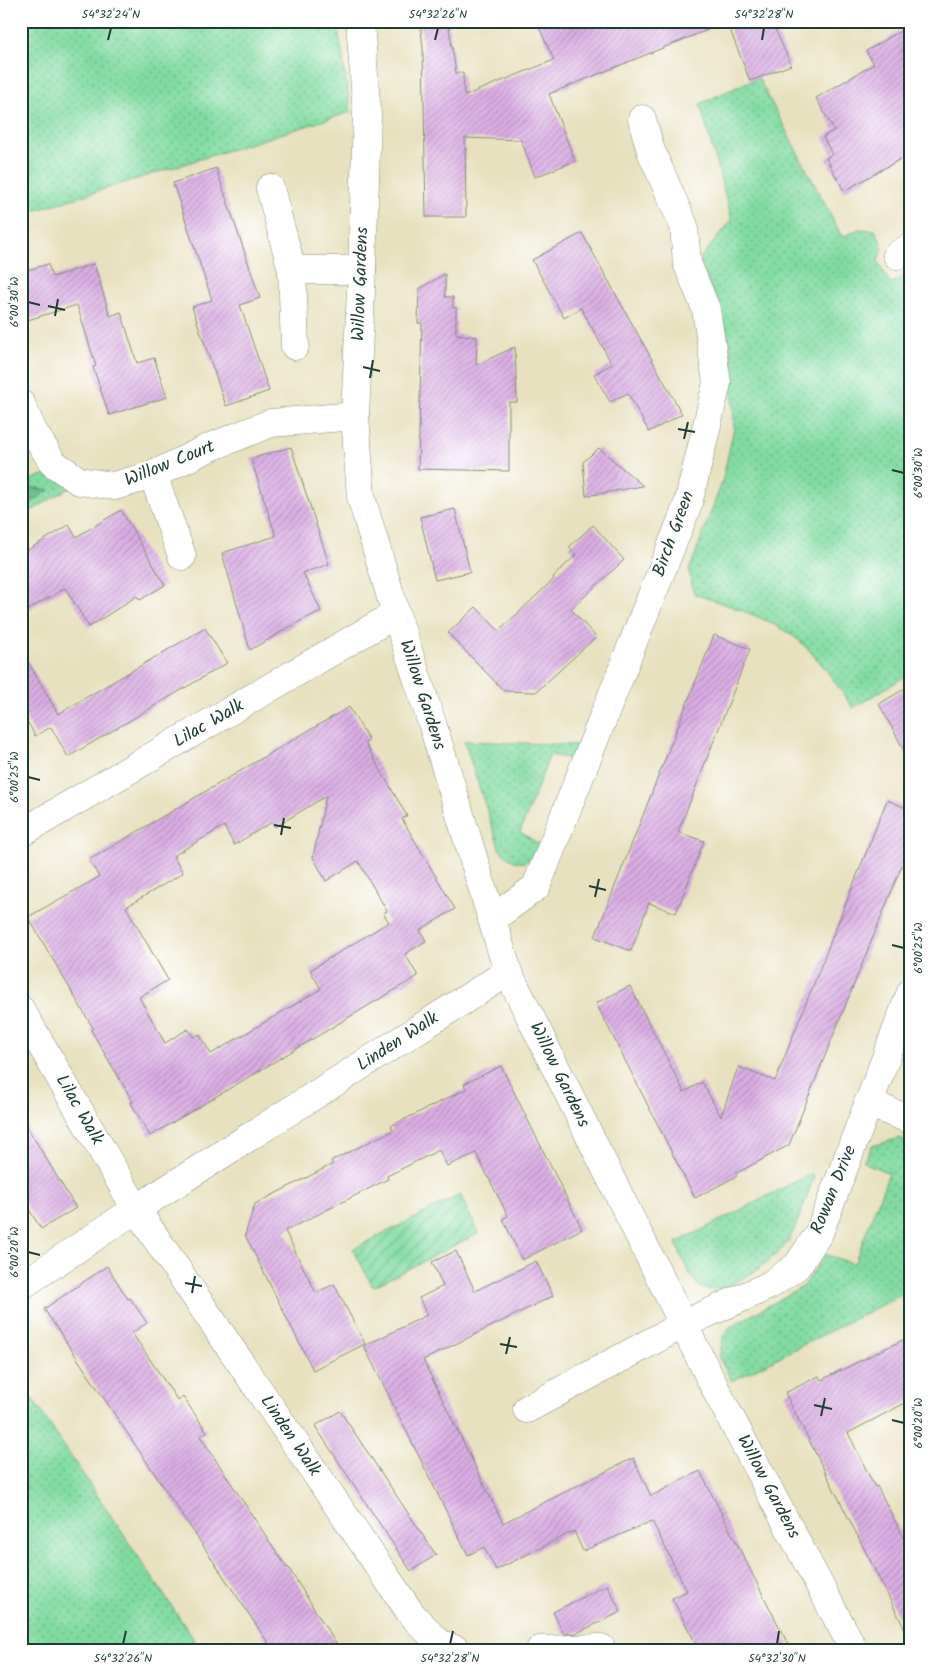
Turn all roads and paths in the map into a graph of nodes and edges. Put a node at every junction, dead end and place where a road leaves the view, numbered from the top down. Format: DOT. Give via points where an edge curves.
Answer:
graph roads {
  1 [pos="360,21"];
  2 [pos="642,119"];
  3 [pos="270,188"];
  4 [pos="292,270"];
  5 [pos="362,270"];
  6 [pos="295,346"];
  7 [pos="21,404"];
  8 [pos="355,416"];
  9 [pos="153,475"];
  10 [pos="182,556"];
  11 [pos="396,614"];
  12 [pos="21,833"];
  13 [pos="492,919"];
  14 [pos="508,972"];
  15 [pos="911,992"];
  16 [pos="21,1010"];
  17 [pos="868,1103"];
  18 [pos="911,1120"];
  19 [pos="136,1209"];
  20 [pos="21,1286"];
  21 [pos="684,1324"];
  22 [pos="527,1409"];
  23 [pos="601,1648"];
  24 [pos="456,1650"];
  25 [pos="540,1650"];
  26 [pos="854,1650"];
  1 -- 5 [label="street, Willow Gardens" via="367,116"];
  2 -- 13 [label="street, Birch Green" via="651,151 684,226 687,263 706,309 717,383 688,504 536,887"];
  3 -- 4 [label="street"];
  4 -- 5 [label="street"];
  4 -- 6 [label="street"];
  5 -- 8 [label="street, Willow Gardens"];
  7 -- 9 [label="street, Willow Court" via="53,463 79,481 114,486"];
  8 -- 9 [label="street, Willow Court" via="271,423"];
  8 -- 11 [label="street, Willow Gardens" via="361,498"];
  9 -- 10 [label="street"];
  11 -- 12 [label="street, Lilac Walk"];
  11 -- 13 [label="street, Willow Gardens"];
  13 -- 14 [label="street, Willow Gardens"];
  14 -- 19 [label="street, Linden Walk"];
  14 -- 21 [label="street, Willow Gardens"];
  15 -- 17 [label="street, Rowan Drive"];
  16 -- 19 [label="street, Lilac Walk"];
  17 -- 18 [label="street"];
  17 -- 21 [label="street, Rowan Drive" via="819,1233 796,1266 770,1285"];
  19 -- 20 [label="street, Linden Walk"];
  19 -- 24 [label="street, Linden Walk" via="412,1615 439,1643"];
  21 -- 22 [label="street"];
  21 -- 26 [label="street, Willow Gardens"];
  23 -- 25 [label="street"];
}
